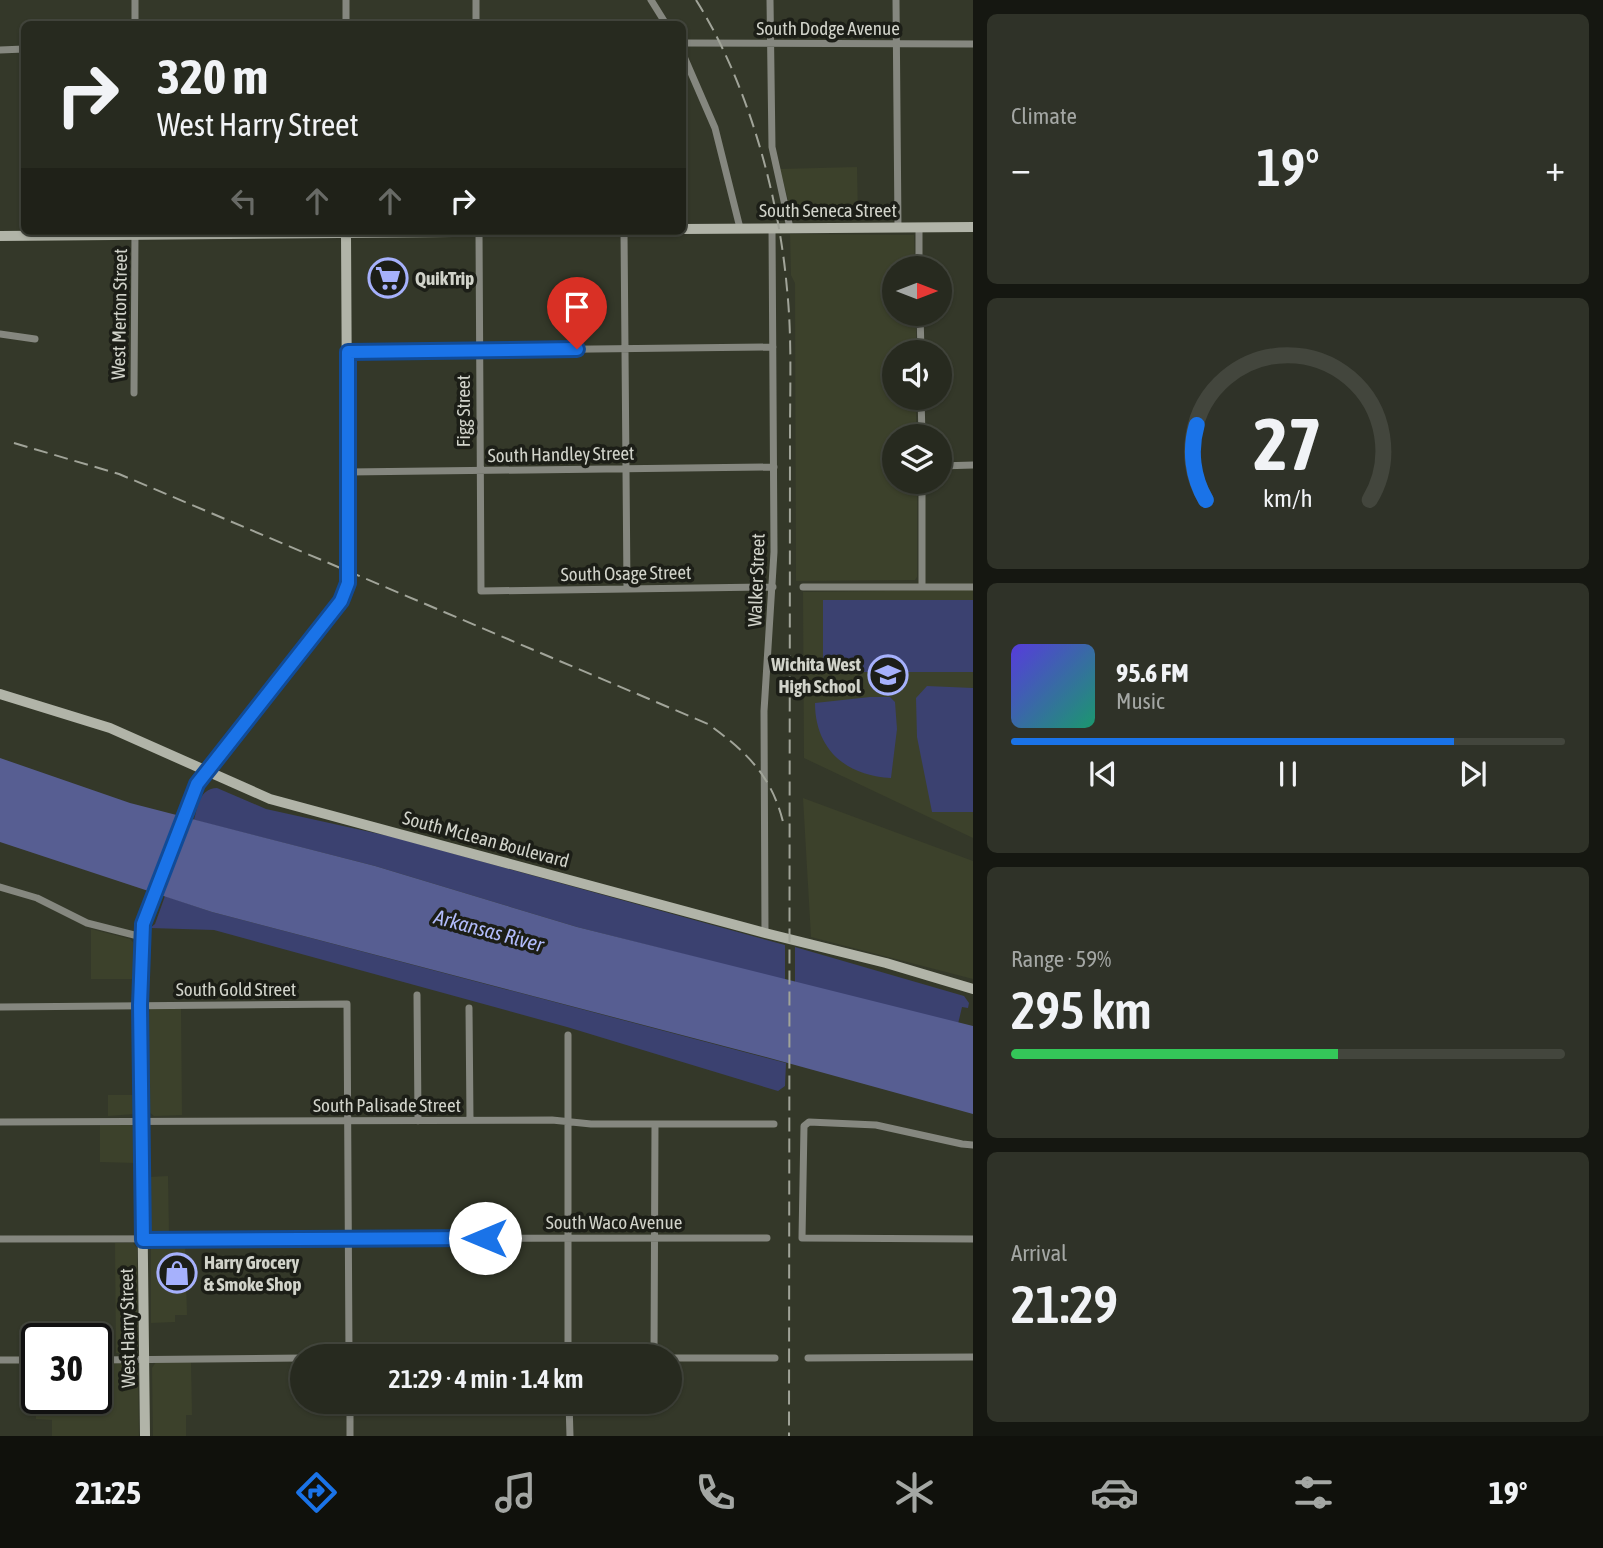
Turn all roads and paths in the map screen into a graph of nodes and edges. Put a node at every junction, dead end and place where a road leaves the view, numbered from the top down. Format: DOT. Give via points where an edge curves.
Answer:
graph roads {
  1 [pos="135,0"];
  2 [pos="346,0"];
  3 [pos="476,0"];
  4 [pos="651,0"];
  5 [pos="770,0"];
  6 [pos="896,0"];
  7 [pos="135,21"];
  8 [pos="346,21"];
  9 [pos="476,21"];
  10 [pos="664,21"];
  11 [pos="686,43"];
  12 [pos="771,43"];
  13 [pos="896,44"];
  14 [pos="973,44"];
  15 [pos="21,49"];
  16 [pos="0,50"];
  17 [pos="686,60"];
  18 [pos="898,227"];
  19 [pos="919,227"];
  20 [pos="973,227"];
  21 [pos="772,228"];
  22 [pos="789,228"];
  23 [pos="686,229"];
  24 [pos="740,229"];
  25 [pos="45,235"];
  26 [pos="135,235"];
  27 [pos="346,235"];
  28 [pos="479,235"];
  29 [pos="624,235"];
  30 [pos="0,236"];
  31 [pos="919,256"];
  32 [pos="0,334"];
  33 [pos="35,339"];
  34 [pos="773,347"];
  35 [pos="626,348"];
  36 [pos="479,350"];
  37 [pos="348,352"];
  38 [pos="134,393"];
  39 [pos="952,466"];
  40 [pos="973,466"];
  41 [pos="774,467"];
  42 [pos="626,469"];
  43 [pos="479,470"];
  44 [pos="349,472"];
  45 [pos="922,494"];
  46 [pos="773,587"];
  47 [pos="803,587"];
  48 [pos="922,587"];
  49 [pos="973,587"];
  50 [pos="627,589"];
  51 [pos="481,591"];
  52 [pos="0,694"];
  53 [pos="207,772"];
  54 [pos="0,887"];
  55 [pos="765,933"];
  56 [pos="142,937"];
  57 [pos="973,989"];
  58 [pos="416,995"];
  59 [pos="140,1005"];
  60 [pos="0,1007"];
  61 [pos="469,1008"];
  62 [pos="568,1035"];
  63 [pos="470,1120"];
  64 [pos="142,1121"];
  65 [pos="348,1121"];
  66 [pos="418,1121"];
  67 [pos="567,1121"];
  68 [pos="0,1122"];
  69 [pos="655,1124"];
  70 [pos="774,1124"];
  71 [pos="973,1144"];
  72 [pos="567,1238"];
  73 [pos="653,1238"];
  74 [pos="767,1238"];
  75 [pos="0,1239"];
  76 [pos="348,1239"];
  77 [pos="973,1239"];
  78 [pos="143,1240"];
  79 [pos="349,1344"];
  80 [pos="568,1344"];
  81 [pos="654,1344"];
  82 [pos="973,1357"];
  83 [pos="290,1358"];
  84 [pos="682,1358"];
  85 [pos="775,1358"];
  86 [pos="808,1358"];
  87 [pos="145,1359"];
  88 [pos="0,1360"];
  89 [pos="21,1360"];
  90 [pos="112,1360"];
  91 [pos="350,1414"];
  92 [pos="569,1414"];
  93 [pos="145,1436"];
  94 [pos="350,1436"];
  95 [pos="570,1436"];
  1 -- 7 [label="street"];
  2 -- 8 [label="street"];
  3 -- 9 [label="street"];
  4 -- 10 [label="street"];
  5 -- 12 [label="street"];
  6 -- 13 [label="street"];
  11 -- 12 [label="street, South Dodge Avenue"];
  12 -- 13 [label="street, South Dodge Avenue"];
  12 -- 22 [label="street" via="772,147"];
  13 -- 14 [label="street, South Dodge Avenue"];
  13 -- 18 [label="street"];
  15 -- 16 [label="street"];
  17 -- 24 [label="street" via="715,128"];
  18 -- 19 [label="street, South Seneca Street"];
  18 -- 22 [label="street, South Seneca Street"];
  19 -- 20 [label="street, South Seneca Street"];
  19 -- 31 [label="street"];
  21 -- 22 [label="street, South Seneca Street"];
  21 -- 24 [label="street, South Seneca Street"];
  21 -- 34 [label="street, Walker Street"];
  23 -- 24 [label="street, South Seneca Street"];
  25 -- 30 [label="street"];
  26 -- 38 [label="street, West Merton Street"];
  27 -- 37 [label="street, West Harry Street"];
  28 -- 36 [label="street, Figg Street"];
  29 -- 35 [label="street"];
  32 -- 33 [label="street"];
  34 -- 35 [label="street"];
  34 -- 41 [label="street, Walker Street"];
  35 -- 36 [label="street"];
  35 -- 42 [label="street"];
  36 -- 37 [label="street"];
  36 -- 43 [label="street, Figg Street"];
  37 -- 44 [label="street, West Harry Street"];
  39 -- 40 [label="street"];
  41 -- 42 [label="street, South Handley Street"];
  41 -- 46 [label="street, Walker Street"];
  42 -- 43 [label="street, South Handley Street"];
  42 -- 50 [label="street"];
  43 -- 44 [label="street, South Handley Street"];
  43 -- 51 [label="street, Figg Street"];
  44 -- 53 [label="street, West Harry Street" via="349,573 341,601"];
  45 -- 48 [label="street"];
  46 -- 50 [label="street, South Osage Street"];
  46 -- 55 [label="street, Walker Street" via="764,711"];
  47 -- 48 [label="street"];
  48 -- 49 [label="street"];
  50 -- 51 [label="street, South Osage Street"];
  52 -- 53 [label="street, South McLean Boulevard" via="110,728"];
  53 -- 55 [label="street, South McLean Boulevard" via="270,799"];
  53 -- 56 [label="street, West Harry Street" via="189,802"];
  54 -- 56 [label="street" via="37,898 87,923"];
  55 -- 57 [label="street, South McLean Boulevard"];
  56 -- 59 [label="street, West Harry Street"];
  58 -- 66 [label="street"];
  59 -- 60 [label="street, South Gold Street"];
  59 -- 64 [label="street, West Harry Street"];
  59 -- 65 [label="street, South Gold Street" via="347,1004"];
  61 -- 63 [label="street"];
  62 -- 67 [label="street"];
  63 -- 66 [label="street, South Palisade Street"];
  63 -- 67 [label="street, South Palisade Street"];
  64 -- 65 [label="street, South Palisade Street"];
  64 -- 68 [label="street, South Palisade Street"];
  64 -- 78 [label="street, West Harry Street"];
  65 -- 66 [label="street, South Palisade Street"];
  65 -- 76 [label="street"];
  67 -- 69 [label="street, South Palisade Street"];
  67 -- 72 [label="street"];
  69 -- 70 [label="street, South Palisade Street"];
  69 -- 73 [label="street"];
  71 -- 77 [label="street" via="860,1123 808,1122 804,1126 802,1238"];
  72 -- 73 [label="street, South Waco Avenue"];
  72 -- 76 [label="street, South Waco Avenue"];
  72 -- 80 [label="street"];
  73 -- 74 [label="street, South Waco Avenue"];
  73 -- 81 [label="street"];
  75 -- 78 [label="street, South Waco Avenue"];
  76 -- 78 [label="street, South Waco Avenue"];
  76 -- 79 [label="street"];
  78 -- 87 [label="street, West Harry Street"];
  82 -- 86 [label="street"];
  83 -- 87 [label="street"];
  84 -- 85 [label="street"];
  87 -- 90 [label="street"];
  87 -- 93 [label="street, West Harry Street"];
  88 -- 89 [label="street"];
  91 -- 94 [label="street"];
  92 -- 95 [label="street"];
}
